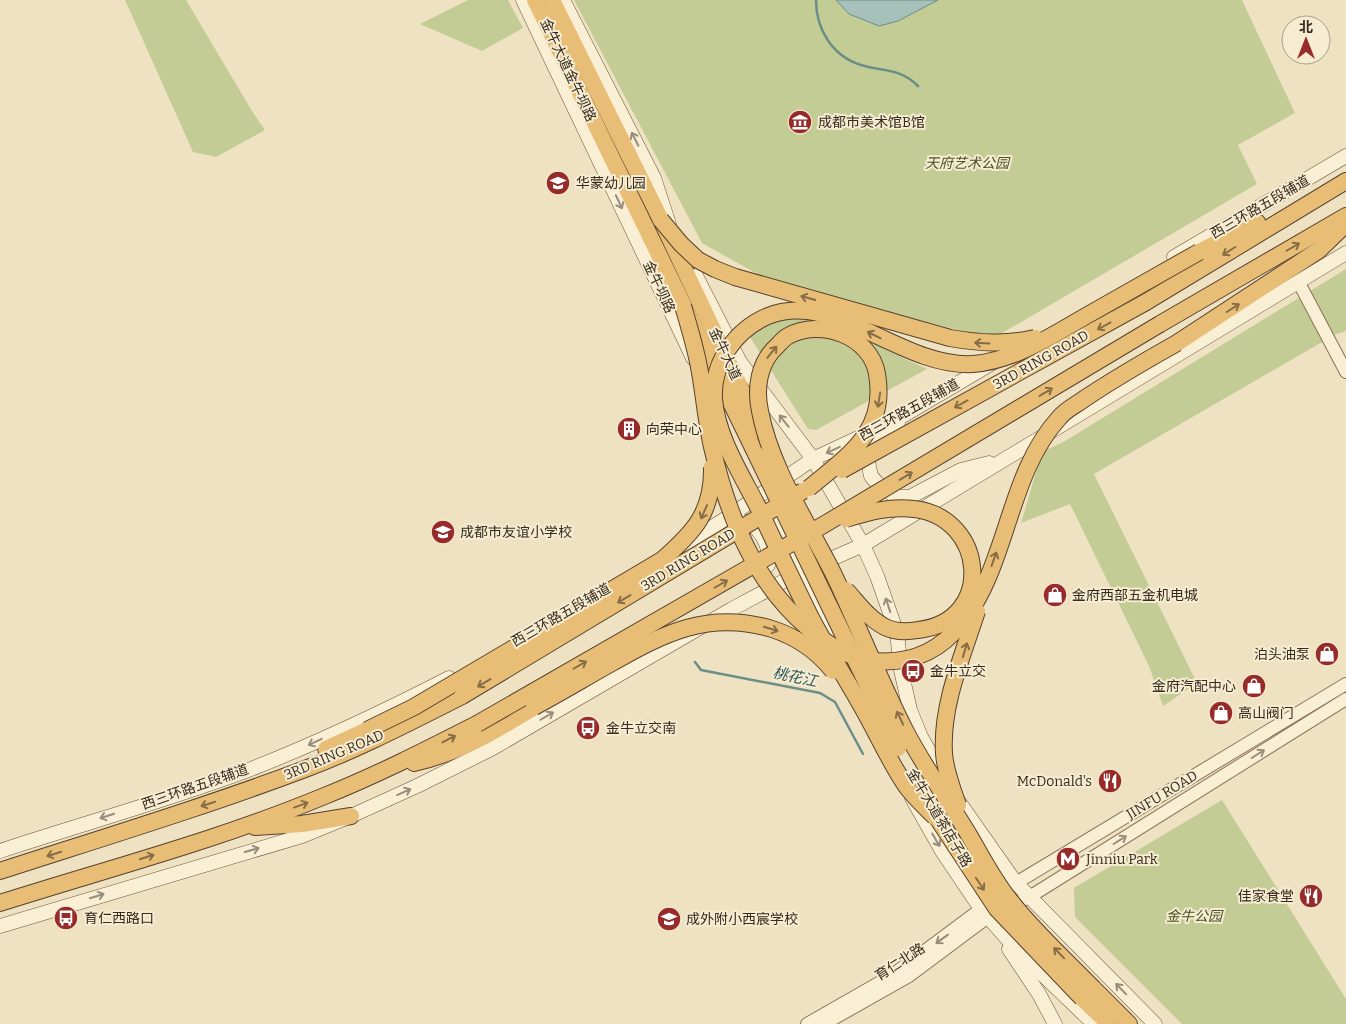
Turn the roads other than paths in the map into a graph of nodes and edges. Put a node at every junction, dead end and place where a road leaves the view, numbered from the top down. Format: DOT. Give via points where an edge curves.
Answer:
graph roads {
  1 [pos="523,0"];
  2 [pos="535,0"];
  3 [pos="552,0"];
  4 [pos="563,0"];
  5 [pos="618,133"];
  6 [pos="602,141"];
  7 [pos="1346,156"];
  8 [pos="1346,181"];
  9 [pos="1301,206"];
  10 [pos="1346,216"];
  11 [pos="661,220"];
  12 [pos="1346,224"];
  13 [pos="1346,253"];
  14 [pos="1299,282"];
  15 [pos="683,306"];
  16 [pos="1063,329"];
  17 [pos="1346,372"];
  18 [pos="911,410"];
  19 [pos="712,447"];
  20 [pos="770,449"];
  21 [pos="814,459"];
  22 [pos="1004,459"];
  23 [pos="809,488"];
  24 [pos="760,497"];
  25 [pos="720,523"];
  26 [pos="825,524"];
  27 [pos="863,545"];
  28 [pos="834,575"];
  29 [pos="808,576"];
  30 [pos="985,584"];
  31 [pos="732,609"];
  32 [pos="818,610"];
  33 [pos="1346,684"];
  34 [pos="1346,699"];
  35 [pos="865,712"];
  36 [pos="388,770"];
  37 [pos="233,795"];
  38 [pos="351,816"];
  39 [pos="935,816"];
  40 [pos="238,828"];
  41 [pos="968,833"];
  42 [pos="0,850"];
  43 [pos="0,872"];
  44 [pos="1016,883"];
  45 [pos="1031,896"];
  46 [pos="0,903"];
  47 [pos="984,913"];
  48 [pos="0,926"];
  49 [pos="1088,993"];
  50 [pos="807,1024"];
  51 [pos="824,1024"];
  52 [pos="1055,1024"];
  53 [pos="1094,1024"];
  54 [pos="1109,1024"];
  55 [pos="1129,1024"];
  56 [pos="1156,1024"];
  1 -- 24 [label="main road, 金牛坝路, one-way"];
  2 -- 6 [label="highway, 金牛大道金牛坝路"];
  3 -- 5 [label="highway, 金牛大道金牛坝路"];
  21 -- 4 [label="main road, one-way" via="740,362 671,228 654,178"];
  5 -- 11 [label="highway, 金牛大道"];
  6 -- 15 [label="highway, 金牛大道"];
  7 -- 18 [label="main road, 西三环路五段辅道"];
  8 -- 9 [label="highway, 3RD RING ROAD"];
  9 -- 16 [label="highway, bridge" via="1270,216 1199,252"];
  9 -- 23 [label="highway, 3RD RING ROAD, one-way, bridge" via="1146,302"];
  26 -- 10 [label="highway, 3RD RING ROAD, one-way, bridge"];
  16 -- 11 [label="highway, one-way, bridge" via="1005,343 950,338 715,269 698,260"];
  11 -- 20 [label="highway, 金牛大道, bridge"];
  30 -- 12 [label="highway, one-way, bridge" via="1035,454 1060,416 1319,250"];
  13 -- 14 [label="main road"];
  14 -- 17 [label="street"];
  14 -- 22 [label="main road"];
  15 -- 19 [label="highway, bridge" via="698,366"];
  15 -- 29 [label="highway, 金牛大道, bridge"];
  16 -- 35 [label="highway, one-way, bridge" via="995,361 972,364 918,355 843,320 820,312 795,310 770,315 749,326 724,355 716,375 714,400 723,434 811,618"];
  18 -- 21 [label="main road, 西三环路五段辅道, one-way"];
  18 -- 22 [label="main road" via="875,445 868,462 871,476 896,497 910,497 961,470"];
  19 -- 30 [label="highway, bridge" via="728,506 753,561 794,617 842,652 865,660 888,662 926,653 948,640 963,622"];
  19 -- 37 [label="highway, one-way, bridge" via="713,482 705,511 686,539 662,560 414,706"];
  20 -- 23 [label="highway, one-way, bridge" via="759,410 758,387 762,366 770,352 788,336 810,329 830,329 865,347 877,369 880,391 877,414 867,435 849,455"];
  20 -- 28 [label="highway, 金牛大道, bridge"];
  21 -- 24 [label="main road, 西三环路五段辅道"];
  21 -- 27 [label="main road"];
  22 -- 27 [label="main road"];
  23 -- 37 [label="highway, 3RD RING ROAD, one-way, bridge" via="462,696 357,748"];
  24 -- 25 [label="main road, 西三环路五段辅道"];
  24 -- 29 [label="main road, 金牛坝路"];
  25 -- 31 [label="main road" via="743,521 753,525 766,542 770,558 766,576"];
  25 -- 42 [label="main road, 西三环路五段辅道, one-way" via="479,662 303,748 228,777"];
  26 -- 28 [label="highway, bridge" via="896,508 916,509 938,516 954,527 965,543 972,558 974,575 970,594 961,610 937,626 905,632 885,627 867,614"];
  36 -- 26 [label="highway, 3RD RING ROAD, one-way, bridge" via="476,724"];
  27 -- 29 [label="main road"];
  44 -- 27 [label="main road, one-way" via="952,792 921,738 910,710 897,633"];
  41 -- 28 [label="highway, 金牛大道茶店子路, one-way, bridge" via="906,732"];
  29 -- 31 [label="main road"];
  29 -- 32 [label="street"];
  29 -- 39 [label="highway, 金牛大道茶店子路, bridge"];
  41 -- 30 [label="highway, one-way, bridge" via="944,753 946,722"];
  38 -- 31 [label="main road, one-way" via="493,748"];
  32 -- 47 [label="main road, one-way" via="900,776 942,850"];
  33 -- 44 [label="street, JINFU ROAD"];
  45 -- 34 [label="street, JINFU ROAD, one-way"];
  36 -- 35 [label="highway, one-way, bridge" via="437,758 483,738 656,638 688,626 722,621 753,623 803,643 822,657"];
  35 -- 39 [label="highway, bridge" via="907,787"];
  40 -- 36 [label="highway, 3RD RING ROAD, one-way"];
  37 -- 43 [label="highway, 3RD RING ROAD, one-way"];
  38 -- 40 [label="highway" via="302,824"];
  48 -- 38 [label="main road, one-way" via="302,836"];
  39 -- 49 [label="highway, 金牛大道茶店子路, one-way, bridge" via="998,909"];
  46 -- 40 [label="highway, 3RD RING ROAD, one-way"];
  49 -- 41 [label="highway, 金牛大道茶店子路, one-way, bridge" via="1008,899"];
  44 -- 45 [label="main road"];
  44 -- 47 [label="main road, JINFU ROAD"];
  45 -- 47 [label="street, JINFU ROAD"];
  56 -- 45 [label="main road, one-way"];
  47 -- 50 [label="street, one-way" via="891,976"];
  47 -- 51 [label="street, 育仁北路" via="909,976"];
  47 -- 52 [label="main road" via="1039,994"];
  47 -- 53 [label="main road"];
  49 -- 54 [label="highway, 金牛大道茶店子路"];
  49 -- 55 [label="highway"];
}
